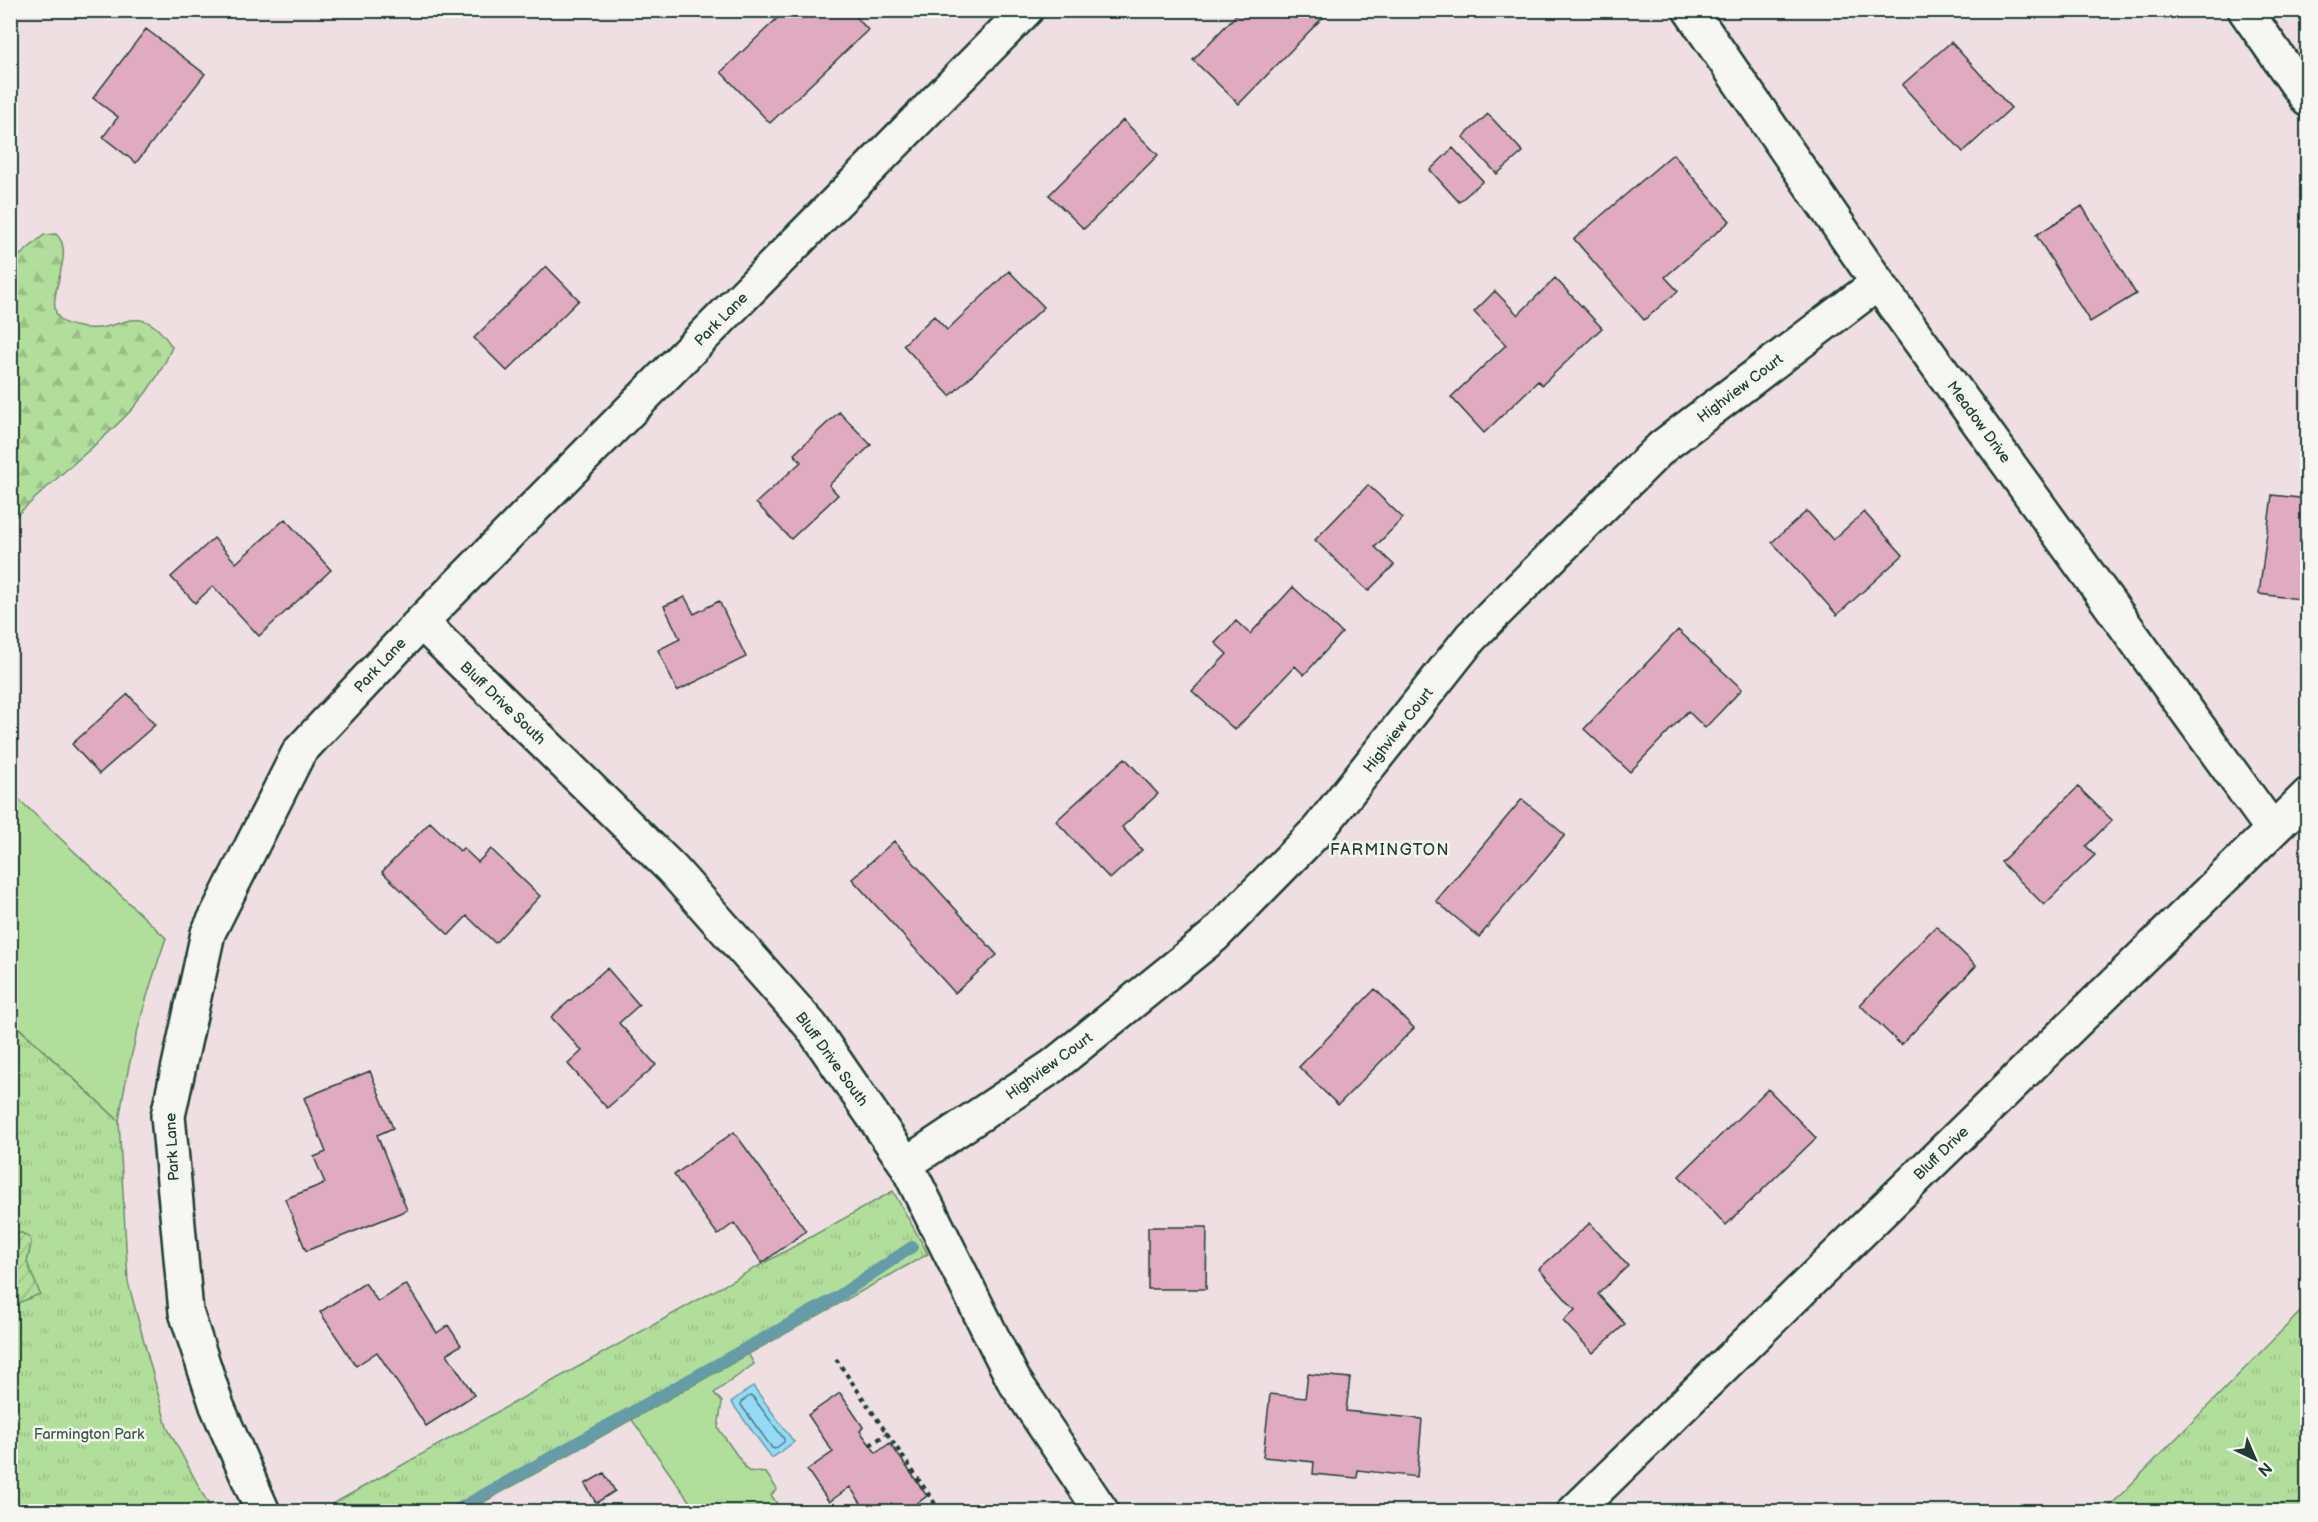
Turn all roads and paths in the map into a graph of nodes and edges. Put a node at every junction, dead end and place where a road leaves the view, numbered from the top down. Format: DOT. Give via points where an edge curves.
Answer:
graph roads {
  1 [pos="1026,10"];
  2 [pos="1690,10"];
  3 [pos="2245,10"];
  4 [pos="2307,100"];
  5 [pos="1878,283"];
  6 [pos="421,622"];
  7 [pos="2307,795"];
  8 [pos="2272,829"];
  9 [pos="906,1164"];
  10 [pos="836,1359"];
  11 [pos="888,1433"];
  12 [pos="870,1446"];
  13 [pos="263,1512"];
  14 [pos="927,1512"];
  15 [pos="1102,1512"];
  16 [pos="1574,1512"];
  1 -- 6 [label="street, Park Lane"];
  2 -- 5 [label="street, Meadow Drive"];
  3 -- 4 [label="street"];
  5 -- 8 [label="street, Meadow Drive"];
  5 -- 9 [label="street, Highview Court" via="1662,447 1471,637 1319,829 1214,936 1053,1066"];
  6 -- 9 [label="street, Bluff Drive South" via="680,878 811,1026"];
  6 -- 13 [label="street, Park Lane" via="299,752 208,933 168,1116 186,1312 217,1406"];
  7 -- 8 [label="street, Bluff Drive"];
  8 -- 16 [label="street, Bluff Drive"];
  9 -- 15 [label="street, Bluff Drive South" via="1012,1379"];
  10 -- 11 [label="path"];
  11 -- 12 [label="path"];
  11 -- 14 [label="path" via="936,1505"];
}
